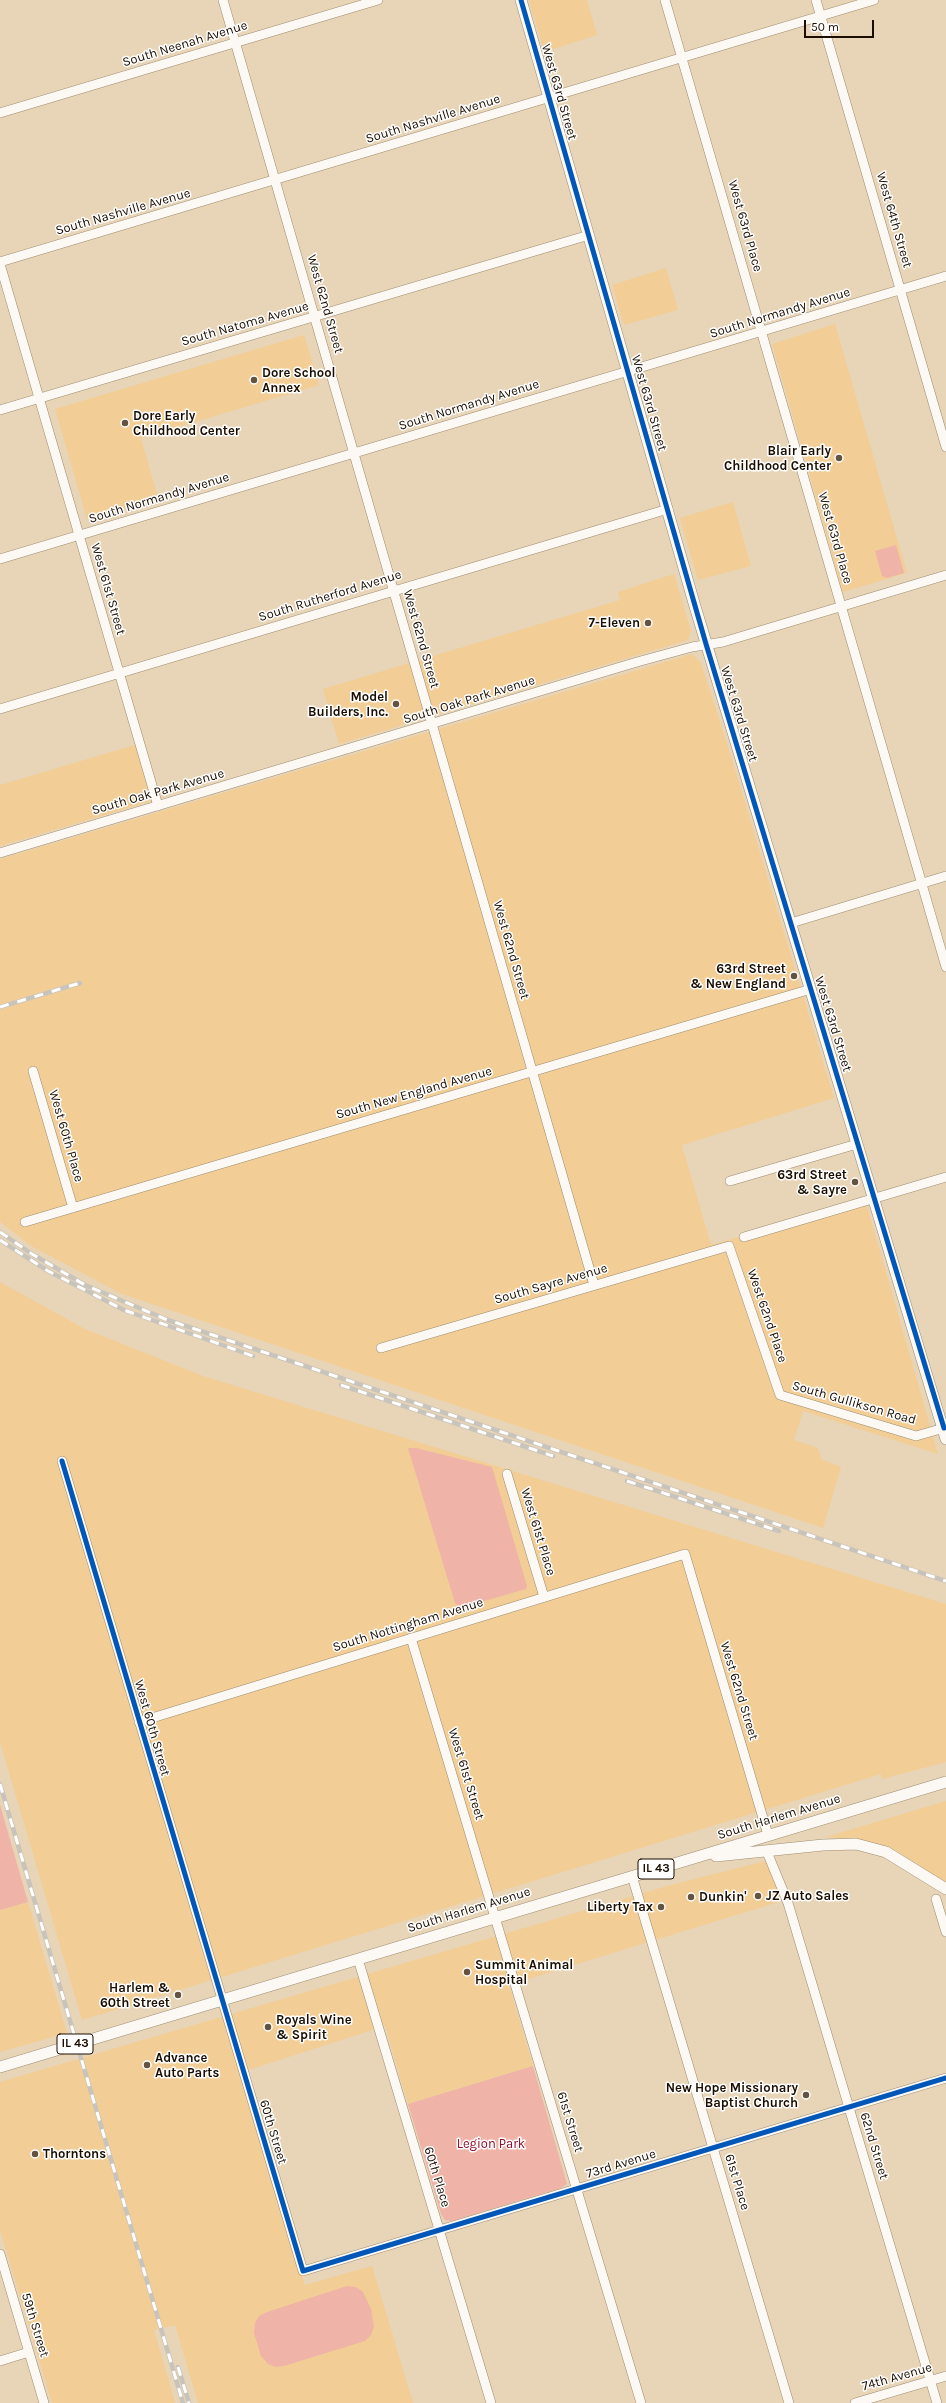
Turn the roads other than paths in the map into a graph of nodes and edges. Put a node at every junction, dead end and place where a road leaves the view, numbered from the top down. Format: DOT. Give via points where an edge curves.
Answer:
graph roads {
  1 [pos="223,0"];
  2 [pos="378,0"];
  3 [pos="521,0"];
  4 [pos="665,0"];
  5 [pos="816,0"];
  6 [pos="874,0"];
  7 [pos="821,16"];
  8 [pos="236,43"];
  9 [pos="682,58"];
  10 [pos="549,98"];
  11 [pos="0,113"];
  12 [pos="275,180"];
  13 [pos="589,235"];
  14 [pos="0,263"];
  15 [pos="946,276"];
  16 [pos="900,290"];
  17 [pos="314,317"];
  18 [pos="762,332"];
  19 [pos="628,372"];
  20 [pos="38,398"];
  21 [pos="0,410"];
  22 [pos="946,447"];
  23 [pos="354,453"];
  24 [pos="668,509"];
  25 [pos="78,535"];
  26 [pos="0,559"];
  27 [pos="946,575"];
  28 [pos="394,590"];
  29 [pos="841,606"];
  30 [pos="706,644"];
  31 [pos="119,674"];
  32 [pos="0,709"];
  33 [pos="432,725"];
  34 [pos="158,806"];
  35 [pos="0,853"];
  36 [pos="946,876"];
  37 [pos="922,883"];
  38 [pos="791,923"];
  39 [pos="946,967"];
  40 [pos="811,989"];
  41 [pos="33,1071"];
  42 [pos="533,1072"];
  43 [pos="857,1144"];
  44 [pos="946,1177"];
  45 [pos="730,1181"];
  46 [pos="874,1199"];
  47 [pos="73,1208"];
  48 [pos="25,1222"];
  49 [pos="744,1237"];
  50 [pos="729,1246"];
  51 [pos="594,1285"];
  52 [pos="380,1348"];
  53 [pos="780,1395"];
  54 [pos="945,1433"];
  55 [pos="62,1461"];
  56 [pos="507,1474"];
  57 [pos="685,1554"];
  58 [pos="544,1597"];
  59 [pos="412,1638"];
  60 [pos="139,1722"];
  61 [pos="946,1782"];
  62 [pos="768,1835"];
  63 [pos="767,1852"];
  64 [pos="692,1858"];
  65 [pos="632,1876"];
  66 [pos="946,1889"];
  67 [pos="936,1898"];
  68 [pos="495,1917"];
  69 [pos="946,1932"];
  70 [pos="358,1958"];
  71 [pos="221,2000"];
  72 [pos="0,2067"];
  73 [pos="946,2078"];
  74 [pos="849,2107"];
  75 [pos="713,2148"];
  76 [pos="576,2189"];
  77 [pos="439,2230"];
  78 [pos="0,2254"];
  79 [pos="303,2271"];
  80 [pos="29,2352"];
  81 [pos="0,2361"];
  82 [pos="946,2376"];
  83 [pos="930,2381"];
  84 [pos="44,2403"];
  85 [pos="491,2403"];
  86 [pos="640,2403"];
  87 [pos="789,2403"];
  88 [pos="854,2403"];
  89 [pos="937,2403"];
  1 -- 8 [label="street, West 62nd Street"];
  2 -- 8 [label="street, South Neenah Avenue"];
  3 -- 10 [label="main road, West 63rd Street"];
  4 -- 9 [label="street, West 63rd Place"];
  5 -- 7 [label="street, West 64th Street"];
  6 -- 7 [label="street, South Nashville Avenue"];
  7 -- 9 [label="street, South Nashville Avenue"];
  7 -- 16 [label="street, West 64th Street"];
  8 -- 11 [label="street, South Neenah Avenue"];
  8 -- 12 [label="street, West 62nd Street"];
  9 -- 10 [label="street, South Nashville Avenue"];
  9 -- 18 [label="street, West 63rd Place"];
  10 -- 12 [label="street, South Nashville Avenue"];
  10 -- 13 [label="main road, West 63rd Street"];
  12 -- 14 [label="street, South Nashville Avenue"];
  12 -- 17 [label="street, West 62nd Street"];
  13 -- 17 [label="street, South Natoma Avenue"];
  13 -- 19 [label="main road, West 63rd Street"];
  14 -- 20 [label="street, West 61st Street"];
  15 -- 16 [label="street, South Normandy Avenue"];
  16 -- 18 [label="street, South Normandy Avenue"];
  16 -- 22 [label="street, West 64th Street"];
  17 -- 20 [label="street, South Natoma Avenue"];
  17 -- 23 [label="street, West 62nd Street"];
  18 -- 19 [label="street, South Normandy Avenue"];
  18 -- 29 [label="street, West 63rd Place"];
  19 -- 23 [label="street, South Normandy Avenue"];
  19 -- 24 [label="main road, West 63rd Street"];
  20 -- 21 [label="street, South Natoma Avenue"];
  20 -- 25 [label="street, West 61st Street"];
  23 -- 25 [label="street, South Normandy Avenue"];
  23 -- 28 [label="street, West 62nd Street"];
  24 -- 28 [label="street, South Rutherford Avenue"];
  24 -- 30 [label="main road, West 63rd Street"];
  25 -- 26 [label="street, South Normandy Avenue"];
  25 -- 31 [label="street, West 61st Street"];
  27 -- 29 [label="street, South Oak Park Avenue"];
  28 -- 31 [label="street, South Rutherford Avenue"];
  28 -- 33 [label="street, West 62nd Street"];
  29 -- 30 [label="street, South Oak Park Avenue" via="723,642"];
  29 -- 37 [label="street, West 63rd Place"];
  30 -- 33 [label="street, South Oak Park Avenue" via="637,662"];
  30 -- 38 [label="main road, West 63rd Street"];
  31 -- 32 [label="street, South Rutherford Avenue"];
  31 -- 34 [label="street, West 61st Street"];
  33 -- 34 [label="street, South Oak Park Avenue"];
  33 -- 42 [label="street, West 62nd Street"];
  34 -- 35 [label="street, South Oak Park Avenue"];
  36 -- 37 [label="street"];
  37 -- 38 [label="street"];
  37 -- 39 [label="street, West 63rd Place"];
  38 -- 40 [label="main road, West 63rd Street"];
  40 -- 42 [label="street, South New England Avenue"];
  40 -- 43 [label="main road, West 63rd Street"];
  41 -- 47 [label="street, West 60th Place"];
  42 -- 47 [label="street, South New England Avenue"];
  42 -- 51 [label="street, West 62nd Street"];
  43 -- 45 [label="street"];
  43 -- 46 [label="main road, West 63rd Street"];
  44 -- 46 [label="street"];
  46 -- 49 [label="street"];
  46 -- 54 [label="main road, West 63rd Street"];
  47 -- 48 [label="street, South New England Avenue"];
  50 -- 51 [label="street, South Sayre Avenue"];
  50 -- 53 [label="street, West 62nd Place"];
  51 -- 52 [label="street, South Sayre Avenue"];
  53 -- 54 [label="street, South Gullikson Road" via="916,1436"];
  55 -- 60 [label="street, West 60th Street"];
  56 -- 58 [label="street, West 61st Place"];
  57 -- 58 [label="street, South Nottingham Avenue"];
  57 -- 62 [label="street, West 62nd Street"];
  58 -- 59 [label="street, South Nottingham Avenue"];
  59 -- 60 [label="street, South Nottingham Avenue"];
  59 -- 68 [label="street, West 61st Street"];
  60 -- 71 [label="street, West 60th Street"];
  61 -- 62 [label="main road, South Harlem Avenue / IL 43"];
  62 -- 64 [label="main road, South Harlem Avenue / IL 43"];
  63 -- 64 [label="main road"];
  63 -- 66 [label="main road" via="842,1844 871,1847 902,1860"];
  63 -- 74 [label="street, 62nd Street" via="788,1903"];
  64 -- 65 [label="main road, South Harlem Avenue / IL 43"];
  65 -- 68 [label="main road, South Harlem Avenue / IL 43"];
  65 -- 75 [label="street, 61st Place"];
  67 -- 69 [label="street"];
  68 -- 70 [label="main road, South Harlem Avenue / IL 43"];
  68 -- 76 [label="street, 61st Street"];
  70 -- 71 [label="main road, South Harlem Avenue / IL 43"];
  70 -- 77 [label="street, 60th Place"];
  71 -- 72 [label="main road, South Harlem Avenue / IL 43"];
  71 -- 79 [label="street, 60th Street"];
  73 -- 74 [label="street, 73rd Avenue"];
  74 -- 75 [label="street, 73rd Avenue"];
  74 -- 83 [label="street, 62nd Street"];
  75 -- 76 [label="street, 73rd Avenue"];
  75 -- 87 [label="street, 61st Place"];
  76 -- 77 [label="street, 73rd Avenue"];
  76 -- 86 [label="street, 61st Street"];
  77 -- 79 [label="street, 73rd Avenue"];
  77 -- 85 [label="street, 60th Place"];
  78 -- 80 [label="street, 59th Street"];
  80 -- 81 [label="street"];
  80 -- 84 [label="street, 59th Street"];
  82 -- 83 [label="street, 74th Avenue"];
  83 -- 88 [label="street, 74th Avenue"];
  83 -- 89 [label="street, 62nd Street"];
}
